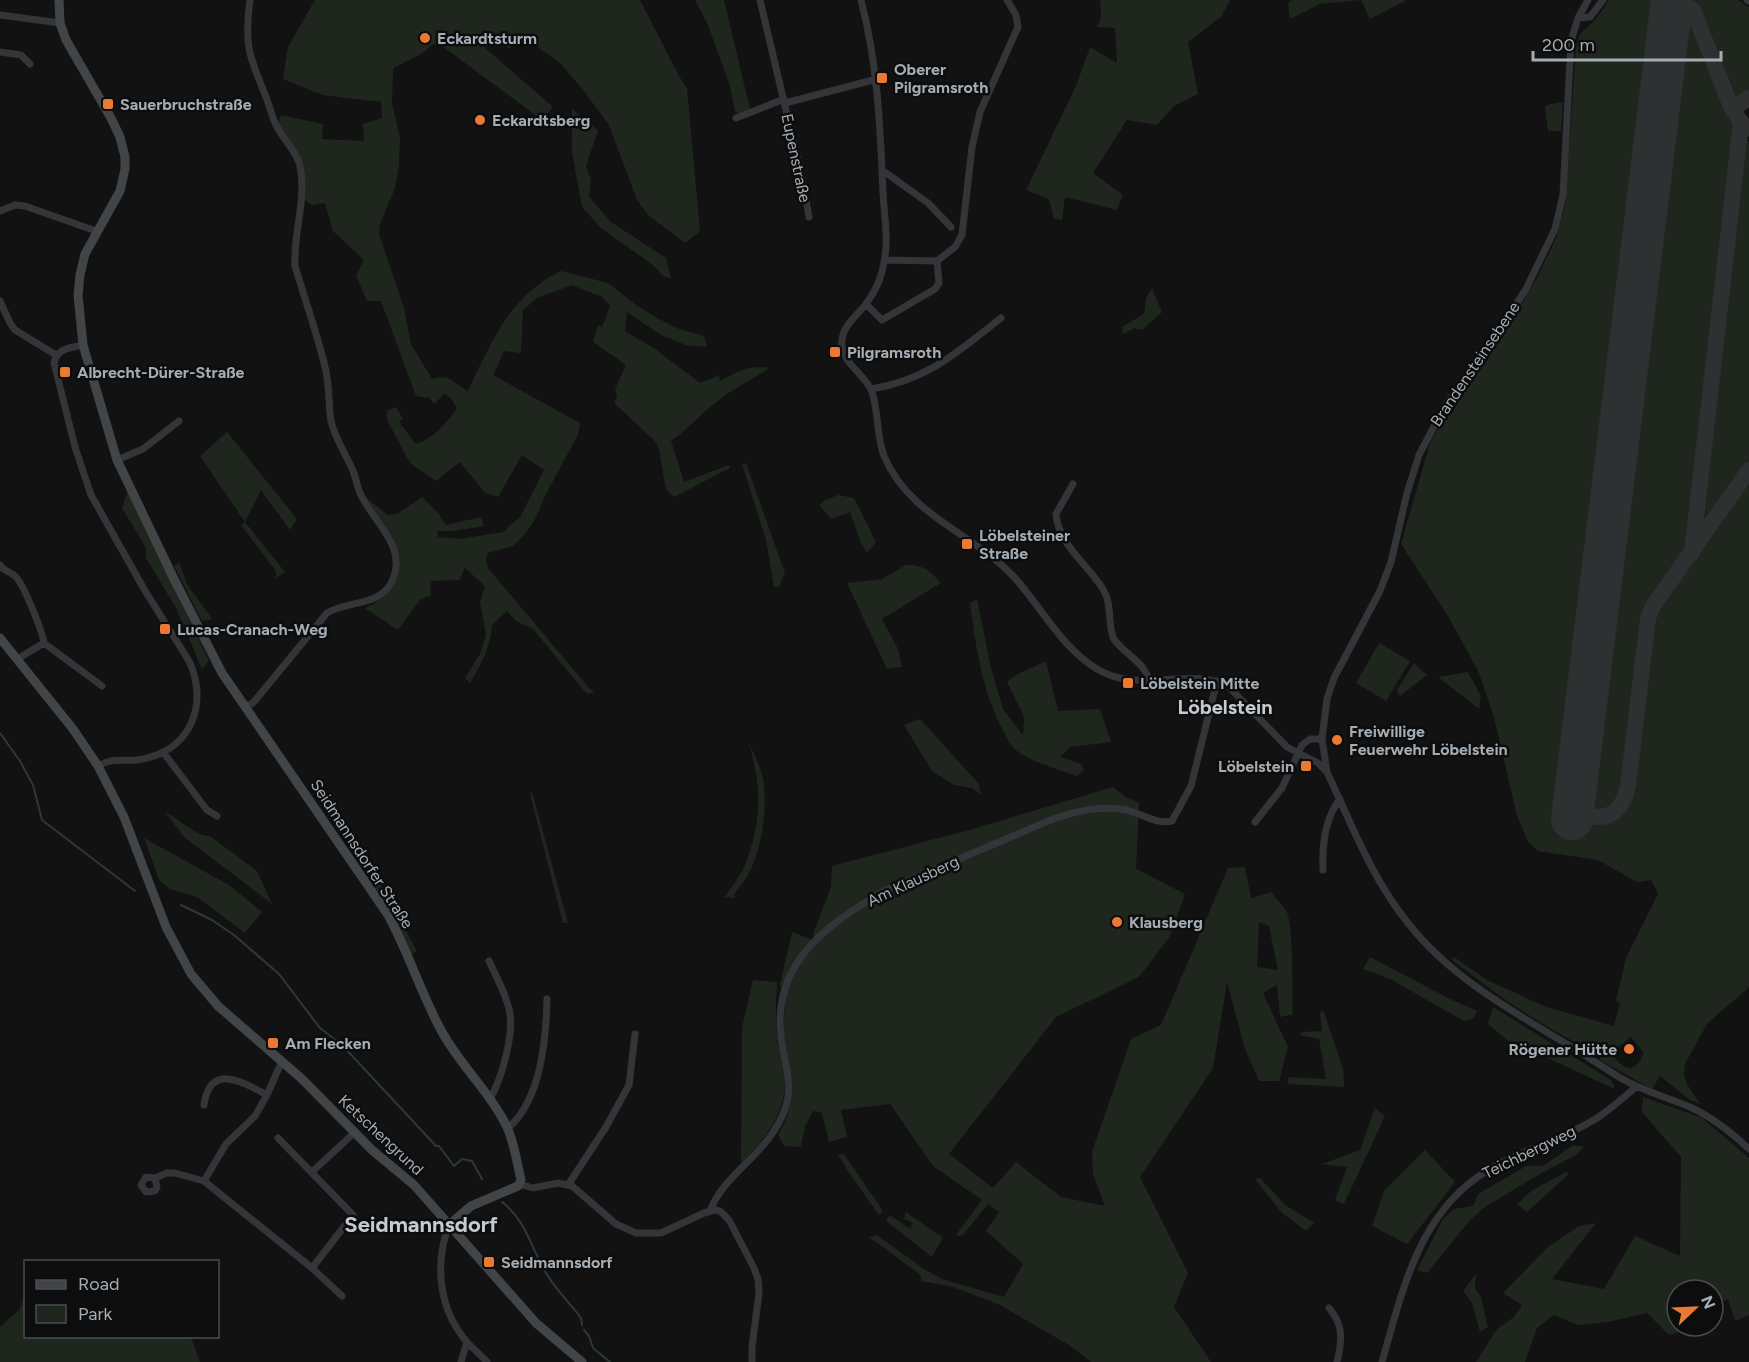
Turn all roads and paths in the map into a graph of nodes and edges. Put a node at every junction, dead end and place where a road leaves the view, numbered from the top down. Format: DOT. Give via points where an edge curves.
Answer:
graph roads {
  1 [pos="58,0"];
  2 [pos="250,0"];
  3 [pos="760,0"];
  4 [pos="861,0"];
  5 [pos="1006,0"];
  6 [pos="1588,0"];
  7 [pos="1603,0"];
  8 [pos="0,15"];
  9 [pos="1578,18"];
  10 [pos="60,23"];
  11 [pos="0,52"];
  12 [pos="30,64"];
  13 [pos="877,79"];
  14 [pos="784,101"];
  15 [pos="736,118"];
  16 [pos="882,170"];
  17 [pos="0,211"];
  18 [pos="809,217"];
  19 [pos="96,231"];
  20 [pos="956,231"];
  21 [pos="885,260"];
  22 [pos="937,261"];
  23 [pos="0,301"];
  24 [pos="866,304"];
  25 [pos="1001,318"];
  26 [pos="83,345"];
  27 [pos="56,355"];
  28 [pos="871,389"];
  29 [pos="180,421"];
  30 [pos="117,460"];
  31 [pos="1073,484"];
  32 [pos="0,565"];
  33 [pos="0,638"];
  34 [pos="44,643"];
  35 [pos="17,659"];
  36 [pos="1149,681"];
  37 [pos="1217,681"];
  38 [pos="102,686"];
  39 [pos="245,706"];
  40 [pos="1322,739"];
  41 [pos="164,752"];
  42 [pos="1299,753"];
  43 [pos="98,766"];
  44 [pos="1327,772"];
  45 [pos="1340,799"];
  46 [pos="217,816"];
  47 [pos="1255,822"];
  48 [pos="1323,870"];
  49 [pos="489,961"];
  50 [pos="547,999"];
  51 [pos="635,1034"];
  52 [pos="282,1061"];
  53 [pos="1636,1087"];
  54 [pos="267,1095"];
  55 [pos="490,1099"];
  56 [pos="204,1105"];
  57 [pos="507,1128"];
  58 [pos="354,1133"];
  59 [pos="278,1138"];
  60 [pos="1749,1149"];
  61 [pos="312,1172"];
  62 [pos="154,1178"];
  63 [pos="204,1181"];
  64 [pos="519,1184"];
  65 [pos="568,1185"];
  66 [pos="710,1211"];
  67 [pos="449,1225"];
  68 [pos="312,1268"];
  69 [pos="342,1296"];
  70 [pos="1329,1308"];
  71 [pos="467,1342"];
  72 [pos="461,1362"];
  73 [pos="487,1362"];
  74 [pos="582,1362"];
  75 [pos="752,1362"];
  76 [pos="1337,1362"];
  77 [pos="1382,1362"];
  1 -- 10 [label="street, Seidmannsdorfer Straße"];
  2 -- 39 [label="street" via="248,49 276,125 300,166 295,266 326,368 331,420 359,492 391,543 395,572 379,596 327,614 253,702"];
  3 -- 14 [label="street, Eupenstraße"];
  4 -- 13 [label="street"];
  5 -- 20 [label="street" via="1016,15 1017,32 988,90 974,134"];
  6 -- 9 [label="street, Brandensteinsebene"];
  7 -- 9 [label="street" via="1590,17"];
  8 -- 10 [label="street"];
  9 -- 40 [label="street, Brandensteinsebene" via="1571,42 1563,195 1555,229 1526,289 1426,439 1407,493 1387,572 1334,678"];
  10 -- 19 [label="street, Seidmannsdorfer Straße" via="123,147 125,169 120,191"];
  11 -- 12 [label="street" via="21,55"];
  13 -- 14 [label="street"];
  13 -- 16 [label="street"];
  14 -- 15 [label="street, Eupenstraße"];
  14 -- 18 [label="street, Eupenstraße"];
  16 -- 20 [label="street" via="928,203"];
  16 -- 21 [label="street"];
  17 -- 19 [label="street" via="25,206"];
  19 -- 26 [label="street, Seidmannsdorfer Straße" via="80,275 78,310"];
  20 -- 22 [label="street" via="955,247"];
  21 -- 22 [label="street"];
  21 -- 24 [label="street"];
  22 -- 24 [label="street" via="939,283 935,289 882,320"];
  23 -- 27 [label="street" via="15,330"];
  24 -- 28 [label="street" via="846,327 842,347 847,360"];
  25 -- 28 [label="street" via="927,372"];
  26 -- 27 [label="street"];
  26 -- 30 [label="street, Seidmannsdorfer Straße"];
  27 -- 41 [label="street" via="54,363 79,464 91,495 189,661 196,680 194,718 179,740"];
  28 -- 36 [label="street" via="884,454 912,497 935,519 1000,564 1057,633 1090,664 1125,680"];
  29 -- 30 [label="street" via="143,449"];
  30 -- 39 [label="street, Seidmannsdorfer Straße" via="214,661"];
  31 -- 36 [label="street" via="1056,514 1059,527 1107,596 1113,637 1146,671"];
  32 -- 34 [label="street" via="16,577"];
  33 -- 35 [label="street, Ketschengrund"];
  34 -- 35 [label="street"];
  34 -- 38 [label="street"];
  35 -- 43 [label="street, Ketschengrund"];
  36 -- 37 [label="street"];
  37 -- 42 [label="street" via="1236,692 1276,737"];
  37 -- 66 [label="street, Am Klausberg" via="1191,786 1172,821 1161,822 1106,808 1053,819 884,891 809,945 792,972 781,1002 781,1035 789,1081 785,1109 770,1139 719,1193"];
  39 -- 55 [label="street, Seidmannsdorfer Straße" via="388,915 441,1031"];
  40 -- 42 [label="street" via="1307,740"];
  40 -- 44 [label="street, Brandensteinsebene"];
  41 -- 43 [label="street" via="144,759 108,760"];
  41 -- 46 [label="street" via="207,810"];
  42 -- 44 [label="street"];
  42 -- 47 [label="street" via="1282,788"];
  43 -- 52 [label="street, Ketschengrund" via="124,817 166,927 186,966 240,1026"];
  44 -- 45 [label="street"];
  45 -- 48 [label="street" via="1326,831"];
  45 -- 53 [label="street" via="1385,890 1406,922 1436,954 1482,992"];
  49 -- 55 [label="street" via="512,1022"];
  50 -- 57 [label="street" via="541,1060 533,1088 523,1112"];
  51 -- 65 [label="street" via="629,1085"];
  52 -- 54 [label="street"];
  52 -- 58 [label="street, Ketschengrund"];
  53 -- 60 [label="street" via="1707,1116"];
  53 -- 77 [label="street, Teichbergweg" via="1596,1119 1490,1168 1451,1198 1431,1227 1404,1286"];
  54 -- 56 [label="street" via="230,1078 211,1085"];
  54 -- 63 [label="street" via="255,1116 226,1144"];
  55 -- 57 [label="street, Seidmannsdorfer Straße"];
  57 -- 64 [label="street, Seidmannsdorfer Straße"];
  58 -- 61 [label="street"];
  58 -- 67 [label="street, Ketschengrund" via="414,1185"];
  59 -- 61 [label="street"];
  61 -- 68 [label="street" via="353,1215"];
  62 -- 63 [label="street" via="175,1173"];
  63 -- 68 [label="street"];
  64 -- 65 [label="street" via="533,1188"];
  64 -- 67 [label="street" via="471,1206"];
  65 -- 66 [label="street" via="616,1224 636,1233 661,1233"];
  66 -- 75 [label="street" via="720,1211 729,1220 758,1279"];
  67 -- 71 [label="street" via="440,1276 442,1290 450,1314"];
  67 -- 74 [label="street, Ketschengrund" via="537,1323"];
  68 -- 69 [label="street"];
  70 -- 76 [label="street" via="1342,1334"];
  71 -- 72 [label="street"];
  71 -- 73 [label="street"];
}
